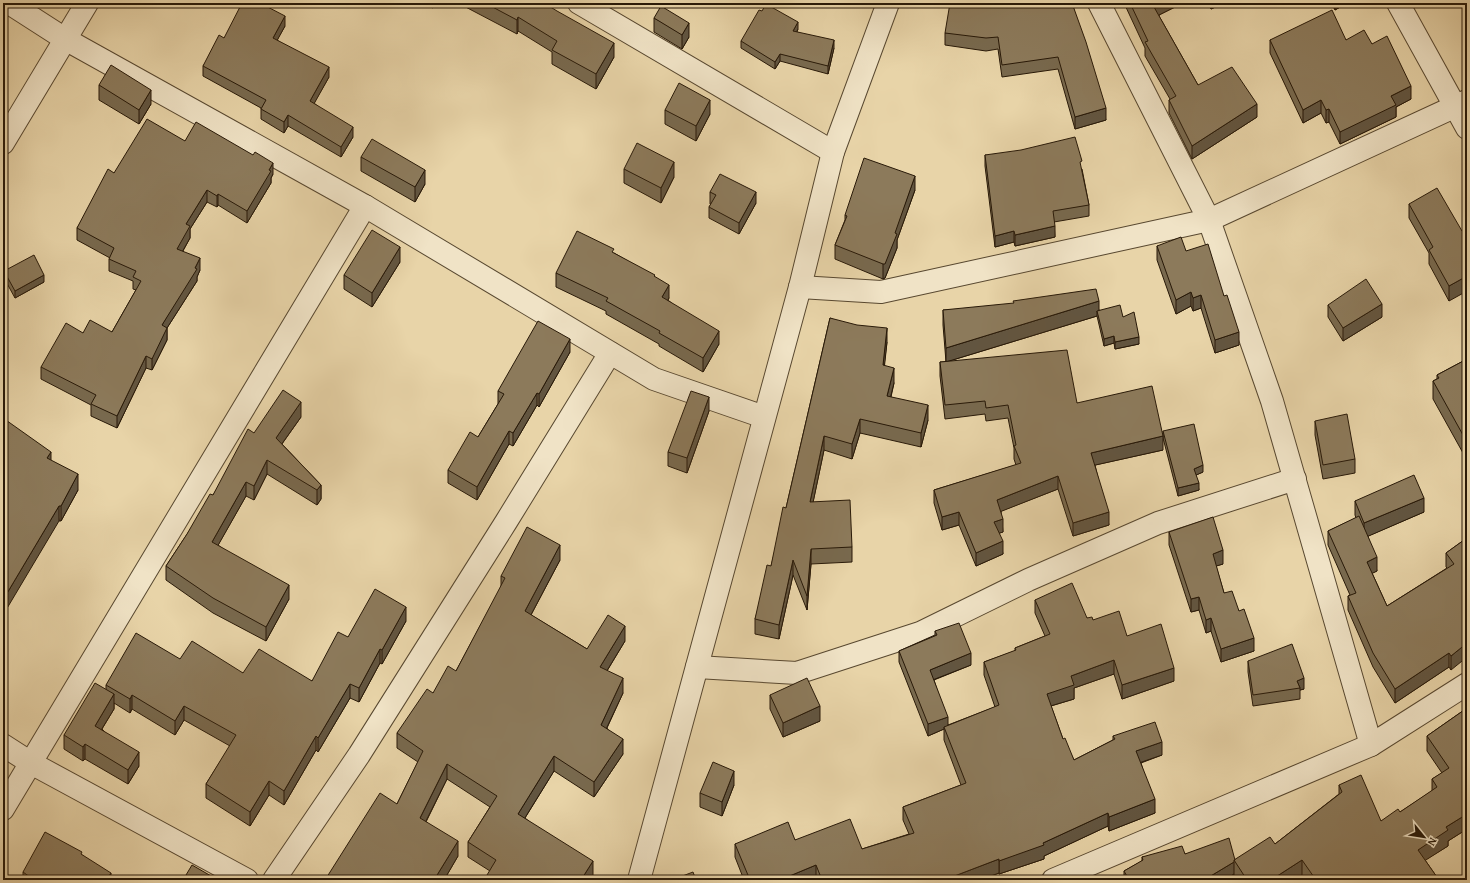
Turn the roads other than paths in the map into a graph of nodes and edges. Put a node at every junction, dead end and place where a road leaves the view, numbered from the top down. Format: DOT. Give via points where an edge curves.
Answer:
graph roads {
  1 [pos="9,3"];
  2 [pos="87,3"];
  3 [pos="579,3"];
  4 [pos="888,3"];
  5 [pos="1099,3"];
  6 [pos="1398,3"];
  7 [pos="65,39"];
  8 [pos="1461,104"];
  9 [pos="1467,128"];
  10 [pos="3,143"];
  11 [pos="833,152"];
  12 [pos="365,206"];
  13 [pos="1209,220"];
  14 [pos="800,287"];
  15 [pos="610,353"];
  16 [pos="764,417"];
  17 [pos="1294,479"];
  18 [pos="697,667"];
  19 [pos="1467,684"];
  20 [pos="3,745"];
  21 [pos="1371,745"];
  22 [pos="31,762"];
  23 [pos="3,809"];
  24 [pos="247,880"];
  25 [pos="274,880"];
  26 [pos="639,880"];
  27 [pos="1053,880"];
  1 -- 7 [label="street"];
  2 -- 7 [label="street"];
  3 -- 11 [label="street"];
  4 -- 11 [label="street"];
  5 -- 13 [label="street"];
  6 -- 8 [label="street"];
  7 -- 10 [label="street"];
  7 -- 12 [label="street"];
  8 -- 9 [label="street"];
  8 -- 13 [label="street"];
  11 -- 14 [label="street"];
  12 -- 15 [label="street"];
  12 -- 22 [label="street"];
  13 -- 14 [label="street" via="881,292"];
  13 -- 17 [label="street" via="1272,401"];
  14 -- 16 [label="street"];
  15 -- 16 [label="street" via="654,379"];
  15 -- 25 [label="street" via="359,755"];
  16 -- 18 [label="street"];
  17 -- 18 [label="street" via="1158,523 1028,580 920,633 797,673"];
  17 -- 21 [label="street"];
  18 -- 26 [label="street"];
  19 -- 21 [label="street"];
  20 -- 22 [label="street"];
  21 -- 27 [label="street"];
  22 -- 23 [label="street"];
  22 -- 24 [label="street"];
}
